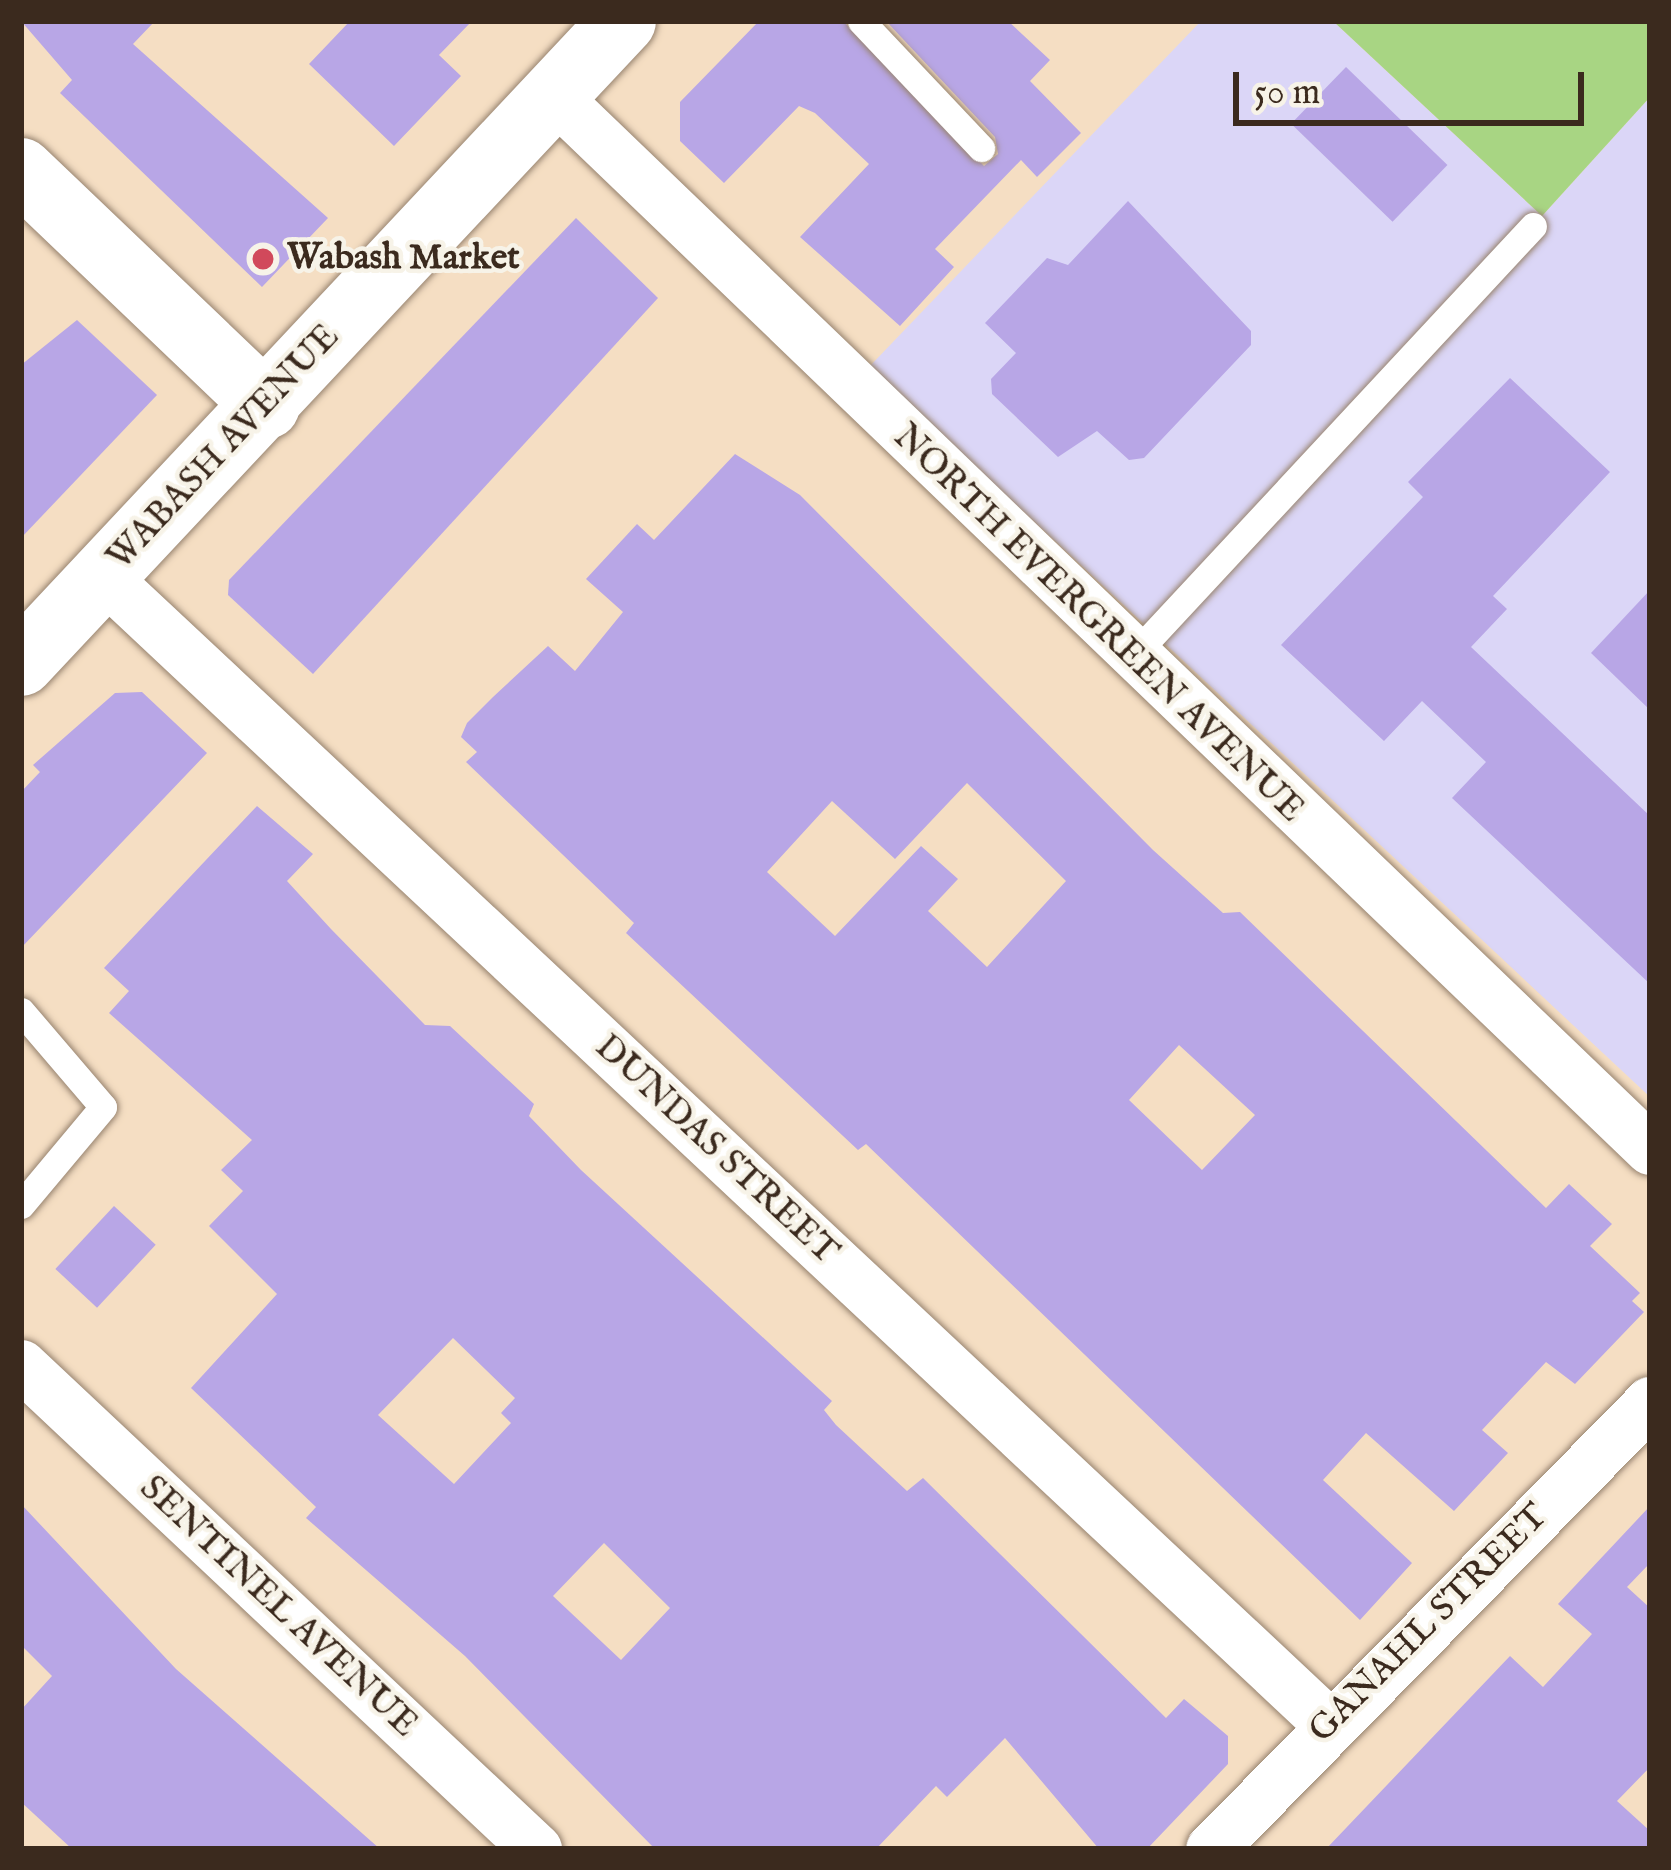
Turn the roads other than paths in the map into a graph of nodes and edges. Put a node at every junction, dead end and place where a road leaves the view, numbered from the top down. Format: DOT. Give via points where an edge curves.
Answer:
graph roads {
  1 [pos="623,21"];
  2 [pos="861,21"];
  3 [pos="551,93"];
  4 [pos="981,148"];
  5 [pos="21,171"];
  6 [pos="1533,226"];
  7 [pos="267,406"];
  8 [pos="103,576"];
  9 [pos="1131,658"];
  10 [pos="21,663"];
  11 [pos="21,1011"];
  12 [pos="1650,1149"];
  13 [pos="21,1205"];
  14 [pos="21,1365"];
  15 [pos="1650,1402"];
  16 [pos="1329,1724"];
  17 [pos="536,1849"];
  18 [pos="1211,1849"];
  1 -- 3 [label="street, WABASH AVENUE"];
  2 -- 4 [label="lane"];
  3 -- 7 [label="street, WABASH AVENUE"];
  3 -- 9 [label="street, NORTH EVERGREEN AVENUE"];
  5 -- 7 [label="street"];
  6 -- 9 [label="lane"];
  7 -- 8 [label="street, WABASH AVENUE"];
  8 -- 10 [label="street, WABASH AVENUE"];
  8 -- 16 [label="street, DUNDAS STREET"];
  9 -- 12 [label="street, NORTH EVERGREEN AVENUE"];
  11 -- 13 [label="lane" via="104,1107"];
  14 -- 17 [label="street, SENTINEL AVENUE"];
  15 -- 16 [label="street, GANAHL STREET"];
  16 -- 18 [label="street, GANAHL STREET"];
}
